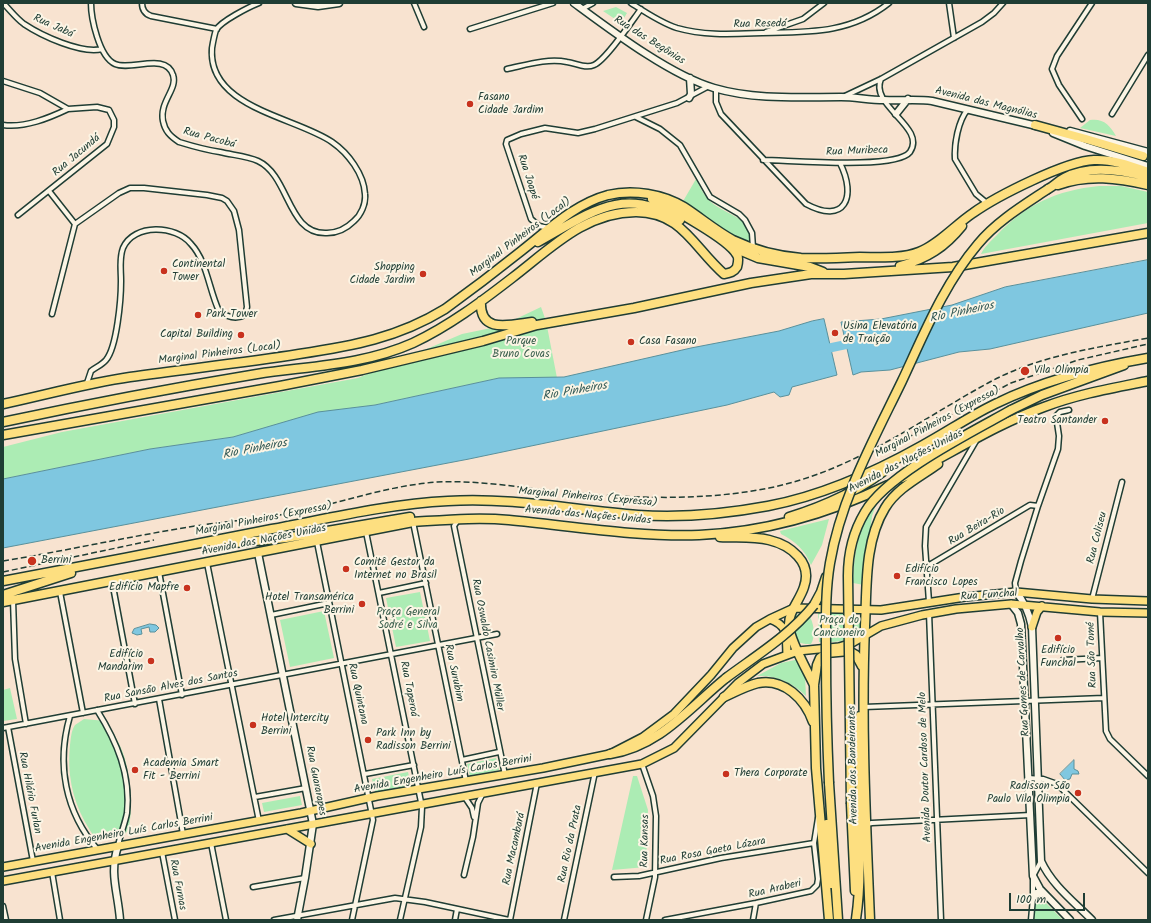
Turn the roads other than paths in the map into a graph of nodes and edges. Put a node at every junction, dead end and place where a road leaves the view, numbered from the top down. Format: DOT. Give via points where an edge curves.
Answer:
graph roads {
  1 [pos="91,3"];
  2 [pos="142,3"];
  3 [pos="259,3"];
  4 [pos="296,3"];
  5 [pos="339,3"];
  6 [pos="414,3"];
  7 [pos="553,3"];
  8 [pos="574,3"];
  9 [pos="593,3"];
  10 [pos="631,3"];
  11 [pos="824,3"];
  12 [pos="889,3"];
  13 [pos="949,3"];
  14 [pos="1003,3"];
  15 [pos="1092,3"];
  16 [pos="4,4"];
  17 [pos="582,9"];
  18 [pos="642,9"];
  19 [pos="424,27"];
  20 [pos="217,29"];
  21 [pos="470,29"];
  22 [pos="762,33"];
  23 [pos="620,36"];
  24 [pos="954,38"];
  25 [pos="102,49"];
  26 [pos="1148,55"];
  27 [pos="507,69"];
  28 [pos="690,78"];
  29 [pos="881,79"];
  30 [pos="3,80"];
  31 [pos="709,86"];
  32 [pos="716,88"];
  33 [pos="843,97"];
  34 [pos="689,98"];
  35 [pos="908,99"];
  36 [pos="884,100"];
  37 [pos="68,108"];
  38 [pos="968,109"];
  39 [pos="896,114"];
  40 [pos="1112,114"];
  41 [pos="636,117"];
  42 [pos="1082,119"];
  43 [pos="3,125"];
  44 [pos="1036,125"];
  45 [pos="1145,154"];
  46 [pos="763,160"];
  47 [pos="840,163"];
  48 [pos="1148,166"];
  49 [pos="1148,172"];
  50 [pos="1148,177"];
  51 [pos="1148,185"];
  52 [pos="1050,188"];
  53 [pos="49,192"];
  54 [pos="641,194"];
  55 [pos="988,204"];
  56 [pos="973,213"];
  57 [pos="18,216"];
  58 [pos="669,218"];
  59 [pos="75,224"];
  60 [pos="549,228"];
  61 [pos="1148,233"];
  62 [pos="728,245"];
  63 [pos="753,248"];
  64 [pos="522,250"];
  65 [pos="881,271"];
  66 [pos="828,274"];
  67 [pos="481,301"];
  68 [pos="52,314"];
  69 [pos="555,322"];
  70 [pos="1148,358"];
  71 [pos="1135,360"];
  72 [pos="1148,380"];
  73 [pos="86,386"];
  74 [pos="3,404"];
  75 [pos="1068,410"];
  76 [pos="3,422"];
  77 [pos="3,435"];
  78 [pos="977,438"];
  79 [pos="949,454"];
  80 [pos="897,458"];
  81 [pos="1122,482"];
  82 [pos="1038,506"];
  83 [pos="447,520"];
  84 [pos="459,520"];
  85 [pos="412,522"];
  86 [pos="764,527"];
  87 [pos="366,532"];
  88 [pos="699,535"];
  89 [pos="317,542"];
  90 [pos="183,547"];
  91 [pos="258,553"];
  92 [pos="207,563"];
  93 [pos="96,564"];
  94 [pos="830,565"];
  95 [pos="926,567"];
  96 [pos="159,572"];
  97 [pos="3,581"];
  98 [pos="112,581"];
  99 [pos="426,584"];
  100 [pos="60,592"];
  101 [pos="1016,592"];
  102 [pos="379,593"];
  103 [pos="3,595"];
  104 [pos="1092,599"];
  105 [pos="13,600"];
  106 [pos="1124,601"];
  107 [pos="1148,601"];
  108 [pos="3,602"];
  109 [pos="929,602"];
  110 [pos="329,603"];
  111 [pos="1011,604"];
  112 [pos="1025,604"];
  113 [pos="1042,606"];
  114 [pos="794,608"];
  115 [pos="837,609"];
  116 [pos="865,610"];
  117 [pos="1100,612"];
  118 [pos="929,613"];
  119 [pos="1147,613"];
  120 [pos="271,615"];
  121 [pos="770,619"];
  122 [pos="1032,627"];
  123 [pos="497,634"];
  124 [pos="864,636"];
  125 [pos="476,638"];
  126 [pos="438,646"];
  127 [pos="798,650"];
  128 [pos="787,654"];
  129 [pos="392,655"];
  130 [pos="1102,658"];
  131 [pos="1063,660"];
  132 [pos="342,664"];
  133 [pos="863,669"];
  134 [pos="284,675"];
  135 [pos="232,685"];
  136 [pos="814,685"];
  137 [pos="863,692"];
  138 [pos="182,695"];
  139 [pos="724,697"];
  140 [pos="1104,698"];
  141 [pos="159,699"];
  142 [pos="1024,701"];
  143 [pos="1035,701"];
  144 [pos="135,704"];
  145 [pos="933,705"];
  146 [pos="864,707"];
  147 [pos="97,710"];
  148 [pos="83,713"];
  149 [pos="70,716"];
  150 [pos="26,724"];
  151 [pos="5,728"];
  152 [pos="816,738"];
  153 [pos="499,752"];
  154 [pos="610,754"];
  155 [pos="462,760"];
  156 [pos="642,764"];
  157 [pos="414,765"];
  158 [pos="595,772"];
  159 [pos="364,774"];
  160 [pos="505,775"];
  161 [pos="1148,776"];
  162 [pos="1028,778"];
  163 [pos="1038,778"];
  164 [pos="466,781"];
  165 [pos="537,782"];
  166 [pos="306,788"];
  167 [pos="419,790"];
  168 [pos="484,792"];
  169 [pos="829,793"];
  170 [pos="464,796"];
  171 [pos="255,797"];
  172 [pos="370,798"];
  173 [pos="421,804"];
  174 [pos="311,812"];
  175 [pos="372,813"];
  176 [pos="819,815"];
  177 [pos="1030,815"];
  178 [pos="937,820"];
  179 [pos="259,821"];
  180 [pos="474,822"];
  181 [pos="314,824"];
  182 [pos="866,824"];
  183 [pos="287,829"];
  184 [pos="183,834"];
  185 [pos="211,843"];
  186 [pos="814,843"];
  187 [pos="311,844"];
  188 [pos="118,846"];
  189 [pos="98,850"];
  190 [pos="162,852"];
  191 [pos="33,861"];
  192 [pos="113,861"];
  193 [pos="1041,861"];
  194 [pos="3,868"];
  195 [pos="52,872"];
  196 [pos="655,873"];
  197 [pos="1148,873"];
  198 [pos="464,875"];
  199 [pos="1032,876"];
  200 [pos="614,877"];
  201 [pos="306,878"];
  202 [pos="3,881"];
  203 [pos="253,887"];
  204 [pos="1043,893"];
  205 [pos="404,898"];
  206 [pos="1033,898"];
  207 [pos="756,903"];
  208 [pos="355,905"];
  209 [pos="3,906"];
  210 [pos="457,909"];
  211 [pos="297,918"];
  212 [pos="829,918"];
  213 [pos="856,919"];
  214 [pos="6,920"];
  215 [pos="60,920"];
  216 [pos="120,920"];
  217 [pos="175,920"];
  218 [pos="226,920"];
  219 [pos="274,920"];
  220 [pos="352,920"];
  221 [pos="400,920"];
  222 [pos="455,920"];
  223 [pos="510,920"];
  224 [pos="564,920"];
  225 [pos="646,920"];
  226 [pos="665,920"];
  227 [pos="753,920"];
  228 [pos="838,920"];
  229 [pos="870,920"];
  230 [pos="941,920"];
  231 [pos="1031,920"];
  232 [pos="1070,920"];
  233 [pos="1092,920"];
  1 -- 25 [label="street, Rua Pacobá" via="91,12"];
  2 -- 20 [label="street" via="146,14"];
  3 -- 20 [label="street"];
  4 -- 5 [label="street" via="318,6"];
  6 -- 19 [label="street"];
  7 -- 21 [label="street"];
  8 -- 17 [label="street, Rua das Begônias"];
  9 -- 17 [label="street"];
  10 -- 18 [label="street, Rua Resedá"];
  11 -- 22 [label="street" via="803,19"];
  12 -- 22 [label="street, Rua Resedá" via="867,17 828,30"];
  13 -- 24 [label="street"];
  14 -- 24 [label="street, Avenida das Magnólias" via="982,22"];
  15 -- 42 [label="street" via="1057,56 1052,69 1058,85"];
  16 -- 25 [label="street, Rua Jabá" via="20,21 46,36 89,51"];
  17 -- 23 [label="street, Rua das Begônias"];
  18 -- 22 [label="street, Rua Resedá" via="676,28 718,34"];
  18 -- 23 [label="street"];
  20 -- 25 [label="street, Rua Pacobá" via="212,48 213,65 227,88 255,108 332,142 359,173 366,195 364,207 347,228 321,234 311,230 302,223 276,177 258,161 179,142 168,134 161,114 174,80 173,74 165,64 118,65 109,60"];
  23 -- 27 [label="street" via="603,58 594,65 550,61"];
  23 -- 28 [label="street, Rua das Begônias"];
  24 -- 29 [label="street, Avenida das Magnólias"];
  26 -- 40 [label="street"];
  28 -- 31 [label="street, Rua das Begônias"];
  28 -- 34 [label="street"];
  29 -- 33 [label="street, Avenida das Magnólias"];
  29 -- 36 [label="street" via="879,88"];
  30 -- 37 [label="street, Rua Jacundá" via="40,93"];
  31 -- 32 [label="street, Rua das Begônias"];
  31 -- 34 [label="street"];
  32 -- 33 [label="street, Avenida das Magnólias" via="796,98"];
  32 -- 46 [label="street" via="716,102 721,114"];
  33 -- 36 [label="street, Avenida das Magnólias"];
  34 -- 41 [label="street"];
  35 -- 36 [label="street, Avenida das Magnólias"];
  35 -- 38 [label="street, Avenida das Magnólias" via="932,100"];
  35 -- 39 [label="street"];
  36 -- 39 [label="street, Rua Muribeca"];
  37 -- 43 [label="street" via="41,120"];
  37 -- 53 [label="street, Rua Jacundá" via="109,110 114,127 107,144"];
  38 -- 44 [label="street, Avenida das Magnólias"];
  38 -- 55 [label="street" via="962,120 954,153 955,159 976,194"];
  39 -- 47 [label="street, Rua Muribeca" via="909,130 913,140 906,156 893,160"];
  41 -- 60 [label="street, Rua Joapé" via="578,133 545,128 507,140 506,144 531,219 539,226"];
  41 -- 63 [label="street" via="660,129 680,145 710,197 745,220 752,233"];
  44 -- 45 [label="highway"];
  44 -- 48 [label="street, Avenida das Magnólias" via="1079,144"];
  46 -- 47 [label="street, Rua Muribeca"];
  46 -- 47 [label="street" via="806,204 824,212 840,207 848,198 848,182"];
  49 -- 55 [label="highway, Marginal Pinheiros (Local)" via="1115,162 1080,162 1066,166"];
  50 -- 52 [label="highway" via="1130,172 1091,171 1068,175"];
  51 -- 52 [label="highway" via="1106,178 1075,180"];
  52 -- 94 [label="highway, bridge" via="995,227 978,243 949,284 851,489 839,522"];
  53 -- 57 [label="street, Rua Jacundá"];
  53 -- 59 [label="street"];
  54 -- 60 [label="highway, Marginal Pinheiros (Local)" via="626,193 596,199"];
  54 -- 62 [label="highway" via="680,213"];
  54 -- 63 [label="highway, Marginal Pinheiros (Local)" via="666,199 682,206 732,239"];
  55 -- 56 [label="highway, Marginal Pinheiros (Local)"];
  56 -- 63 [label="highway, Marginal Pinheiros (Local)" via="930,246 907,255 802,258 782,256"];
  56 -- 65 [label="highway" via="949,241 934,253 909,264"];
  58 -- 62 [label="highway" via="688,234 724,274 731,273 739,259"];
  58 -- 64 [label="highway" via="680,220 642,203 605,207 580,217"];
  58 -- 67 [label="highway" via="636,212 613,215 583,225"];
  59 -- 68 [label="street"];
  59 -- 73 [label="street" via="130,188 222,198 234,211 239,230 247,307 245,315 234,318 219,311 201,262 191,243 161,229 139,233 124,247 121,256 121,297 111,351 102,364 91,370"];
  60 -- 64 [label="highway, Marginal Pinheiros (Local)"];
  61 -- 65 [label="highway" via="953,267"];
  62 -- 66 [label="highway" via="758,258 810,267"];
  64 -- 73 [label="highway, Marginal Pinheiros (Local)" via="445,309 391,336 342,348 128,377"];
  65 -- 66 [label="highway"];
  66 -- 69 [label="highway" via="811,274 752,284"];
  67 -- 69 [label="highway" via="481,314 490,324"];
  67 -- 76 [label="highway" via="442,328 412,343 363,359 143,393"];
  69 -- 77 [label="highway" via="362,370"];
  70 -- 71 [label="highway, Marginal Pinheiros (Expressa)"];
  71 -- 80 [label="highway, Marginal Pinheiros (Expressa)" via="1073,374 1026,390 978,412"];
  71 -- 213 [label="highway, bridge" via="1042,395 961,438 893,482 873,500 856,529 848,559 851,804"];
  72 -- 78 [label="highway, Avenida das Nações Unidas" via="1044,407"];
  73 -- 74 [label="highway, Marginal Pinheiros (Local)"];
  75 -- 82 [label="street" via="1056,416 1059,445"];
  78 -- 79 [label="highway, Avenida das Nações Unidas"];
  78 -- 95 [label="street" via="926,527"];
  79 -- 86 [label="highway, Avenida das Nações Unidas" via="845,505"];
  79 -- 116 [label="highway, Avenida dos Bandeirantes" via="900,491 885,507 872,544"];
  80 -- 86 [label="highway" via="884,471 863,484"];
  80 -- 90 [label="highway, Marginal Pinheiros (Expressa)" via="845,482 811,494 737,511 682,516 639,515 521,502 451,500 391,507"];
  81 -- 104 [label="street, Rua Coliseu"];
  82 -- 95 [label="street, Rua Beira-Rio" via="1030,505"];
  82 -- 101 [label="street" via="1015,583"];
  83 -- 84 [label="highway, Avenida das Nações Unidas"];
  83 -- 85 [label="highway, Avenida das Nações Unidas"];
  83 -- 90 [label="highway" via="411,517 286,538"];
  84 -- 88 [label="highway, Avenida das Nações Unidas" via="508,520 640,533"];
  84 -- 125 [label="street, Rua Oswaldo Casimiro Müller" via="454,526"];
  85 -- 87 [label="highway, Avenida das Nações Unidas"];
  85 -- 99 [label="street, Rua Surubim"];
  86 -- 88 [label="highway, Avenida das Nações Unidas"];
  87 -- 89 [label="highway, Avenida das Nações Unidas"];
  87 -- 102 [label="street, Rua Taperoá"];
  88 -- 114 [label="highway" via="769,540 790,549 802,561 806,578"];
  89 -- 91 [label="highway, Avenida das Nações Unidas"];
  89 -- 110 [label="street, Rua Quintana"];
  90 -- 93 [label="highway, Marginal Pinheiros (Expressa)"];
  91 -- 92 [label="highway, Avenida das Nações Unidas"];
  91 -- 120 [label="street, Rua Guararapes"];
  92 -- 96 [label="highway, Avenida das Nações Unidas"];
  92 -- 135 [label="street"];
  93 -- 97 [label="highway, Marginal Pinheiros (Expressa)"];
  93 -- 103 [label="highway"];
  94 -- 154 [label="highway, bridge" via="821,592 802,621 726,678 664,732"];
  94 -- 169 [label="highway, Avenida dos Bandeirantes, bridge" via="826,609"];
  95 -- 109 [label="street"];
  96 -- 98 [label="highway, Avenida das Nações Unidas"];
  96 -- 138 [label="street"];
  98 -- 100 [label="highway, Avenida das Nações Unidas"];
  98 -- 144 [label="street"];
  99 -- 102 [label="street"];
  99 -- 126 [label="street, Rua Surubim"];
  100 -- 105 [label="highway, Avenida das Nações Unidas"];
  100 -- 148 [label="street"];
  101 -- 104 [label="main road, Rua Funchal"];
  101 -- 109 [label="main road, Rua Funchal"];
  101 -- 112 [label="street, Rua Gomes de Carvalho"];
  102 -- 129 [label="street, Rua Taperoá"];
  104 -- 106 [label="main road, Rua Funchal"];
  105 -- 108 [label="highway, Avenida das Nações Unidas"];
  105 -- 150 [label="street" via="15,659"];
  106 -- 107 [label="main road, Rua Funchal"];
  106 -- 117 [label="main road" via="1105,603"];
  109 -- 116 [label="main road, Rua Funchal" via="894,609"];
  110 -- 120 [label="street"];
  110 -- 132 [label="street, Rua Quintana"];
  111 -- 112 [label="main road, Rua Funchal"];
  111 -- 118 [label="main road, Rua Funchal"];
  111 -- 142 [label="street, Rua Gomes de Carvalho" via="1018,613 1021,624"];
  112 -- 113 [label="main road, Rua Funchal"];
  112 -- 122 [label="street, Rua Gomes de Carvalho"];
  113 -- 117 [label="main road, Rua Funchal"];
  113 -- 122 [label="main road"];
  114 -- 115 [label="main road, Avenida Engenheiro Luís Carlos Berrini"];
  114 -- 121 [label="main road, Avenida Engenheiro Luís Carlos Berrini"];
  114 -- 127 [label="highway" via="789,628"];
  115 -- 116 [label="main road, Rua Funchal"];
  116 -- 124 [label="highway, Avenida dos Bandeirantes"];
  117 -- 119 [label="main road, Rua Funchal"];
  117 -- 130 [label="street, Rua São Tomé"];
  118 -- 124 [label="main road, Rua Funchal" via="881,626"];
  118 -- 145 [label="street, Avenida Doutor Cardoso de Melo"];
  120 -- 134 [label="street, Rua Guararapes"];
  121 -- 128 [label="main road" via="786,631"];
  121 -- 154 [label="main road, Avenida Engenheiro Luís Carlos Berrini" via="745,636 694,694 660,725"];
  122 -- 143 [label="street, Rua Gomes de Carvalho"];
  123 -- 125 [label="street, Rua Sansão Alves dos Santos"];
  124 -- 127 [label="main road, Rua Funchal" via="839,647"];
  124 -- 133 [label="highway, Avenida dos Bandeirantes"];
  125 -- 126 [label="street, Rua Sansão Alves dos Santos"];
  125 -- 153 [label="street, Rua Oswaldo Casimiro Müller"];
  126 -- 129 [label="street, Rua Sansão Alves dos Santos"];
  126 -- 155 [label="street, Rua Surubim"];
  127 -- 128 [label="main road, Rua Funchal"];
  127 -- 136 [label="highway"];
  128 -- 139 [label="main road" via="750,672"];
  129 -- 132 [label="street, Rua Sansão Alves dos Santos"];
  129 -- 157 [label="street, Rua Taperoá"];
  130 -- 131 [label="street"];
  130 -- 140 [label="street, Rua São Tomé"];
  132 -- 134 [label="street, Rua Sansão Alves dos Santos"];
  132 -- 159 [label="street, Rua Quintana"];
  133 -- 136 [label="highway" via="860,660 852,652 827,653 818,661"];
  133 -- 137 [label="highway, Avenida dos Bandeirantes"];
  134 -- 135 [label="street, Rua Sansão Alves dos Santos"];
  134 -- 166 [label="street, Rua Guararapes"];
  135 -- 138 [label="street, Rua Sansão Alves dos Santos"];
  135 -- 171 [label="street"];
  136 -- 152 [label="highway"];
  137 -- 146 [label="highway, Avenida dos Bandeirantes"];
  137 -- 213 [label="highway" via="859,722 860,868"];
  138 -- 141 [label="street, Rua Sansão Alves dos Santos"];
  139 -- 152 [label="highway" via="759,683 769,682 783,686 794,692 807,710 813,720"];
  139 -- 156 [label="main road" via="674,748"];
  140 -- 143 [label="street"];
  140 -- 161 [label="street, Rua São Tomé" via="1107,734"];
  141 -- 144 [label="street, Rua Sansão Alves dos Santos"];
  141 -- 184 [label="street"];
  142 -- 143 [label="street"];
  142 -- 145 [label="street"];
  142 -- 162 [label="street, Rua Gomes de Carvalho"];
  143 -- 163 [label="street, Rua Gomes de Carvalho"];
  144 -- 147 [label="street, Rua Sansão Alves dos Santos"];
  145 -- 146 [label="street"];
  145 -- 178 [label="street, Avenida Doutor Cardoso de Melo"];
  146 -- 182 [label="highway, Avenida dos Bandeirantes"];
  147 -- 148 [label="street, Rua Sansão Alves dos Santos"];
  147 -- 188 [label="street" via="120,754 126,777 127,814"];
  148 -- 149 [label="street, Rua Sansão Alves dos Santos"];
  149 -- 150 [label="street, Rua Sansão Alves dos Santos"];
  149 -- 189 [label="street" via="63,762 67,794 80,824"];
  150 -- 151 [label="street, Rua Sansão Alves dos Santos"];
  151 -- 191 [label="street, Rua Hilário Furlan"];
  152 -- 176 [label="highway"];
  153 -- 155 [label="street"];
  153 -- 160 [label="street, Rua Oswaldo Casimiro Müller"];
  154 -- 160 [label="main road, Avenida Engenheiro Luís Carlos Berrini"];
  155 -- 164 [label="street, Rua Surubim"];
  156 -- 158 [label="main road"];
  156 -- 196 [label="street, Rua Kansas" via="656,807"];
  157 -- 159 [label="street"];
  157 -- 167 [label="street, Rua Taperoá"];
  158 -- 165 [label="main road"];
  158 -- 224 [label="street, Rua Rio da Prata"];
  159 -- 172 [label="street, Rua Quintana"];
  160 -- 164 [label="main road, Avenida Engenheiro Luís Carlos Berrini"];
  162 -- 163 [label="street"];
  162 -- 177 [label="street, Rua Gomes de Carvalho"];
  163 -- 193 [label="street, Rua Gomes de Carvalho"];
  163 -- 197 [label="street" via="1056,784"];
  164 -- 167 [label="main road, Avenida Engenheiro Luís Carlos Berrini"];
  165 -- 168 [label="main road"];
  165 -- 223 [label="street, Rua Macambará"];
  166 -- 171 [label="street"];
  166 -- 174 [label="street, Rua Guararapes"];
  167 -- 172 [label="main road, Avenida Engenheiro Luís Carlos Berrini"];
  167 -- 173 [label="street, Rua Taperoá"];
  168 -- 170 [label="main road"];
  168 -- 180 [label="street" via="478,802"];
  169 -- 212 [label="highway" via="827,828 832,899"];
  169 -- 228 [label="highway, Avenida dos Bandeirantes"];
  170 -- 173 [label="main road"];
  170 -- 180 [label="street" via="472,808"];
  171 -- 179 [label="street"];
  172 -- 174 [label="main road, Avenida Engenheiro Luís Carlos Berrini"];
  172 -- 175 [label="street, Rua Quintana"];
  173 -- 175 [label="main road"];
  173 -- 205 [label="street, Rua Taperoá" via="421,827"];
  174 -- 179 [label="main road, Avenida Engenheiro Luís Carlos Berrini"];
  174 -- 181 [label="street, Rua Guararapes"];
  175 -- 181 [label="main road"];
  175 -- 208 [label="street, Rua Quintana" via="373,820"];
  176 -- 186 [label="street, Rua Araberi"];
  176 -- 212 [label="highway"];
  177 -- 178 [label="street"];
  177 -- 199 [label="street, Rua Gomes de Carvalho"];
  178 -- 182 [label="street"];
  178 -- 230 [label="street, Avenida Doutor Cardoso de Melo"];
  179 -- 184 [label="main road, Avenida Engenheiro Luís Carlos Berrini"];
  180 -- 198 [label="street"];
  181 -- 183 [label="main road"];
  181 -- 187 [label="street, Rua Guararapes"];
  182 -- 229 [label="highway, Avenida dos Bandeirantes"];
  183 -- 185 [label="main road"];
  183 -- 187 [label="main road"];
  184 -- 188 [label="main road, Avenida Engenheiro Luís Carlos Berrini"];
  185 -- 190 [label="main road"];
  185 -- 218 [label="street"];
  186 -- 196 [label="street, Rua Rosa Gaeta Lázara" via="721,858"];
  186 -- 207 [label="street, Rua Araberi" via="818,879 815,888"];
  187 -- 201 [label="street, Rua Guararapes"];
  188 -- 189 [label="main road, Avenida Engenheiro Luís Carlos Berrini"];
  188 -- 192 [label="street"];
  189 -- 191 [label="main road, Avenida Engenheiro Luís Carlos Berrini"];
  190 -- 192 [label="main road"];
  190 -- 217 [label="street, Rua Furnas"];
  191 -- 194 [label="main road, Avenida Engenheiro Luís Carlos Berrini"];
  192 -- 195 [label="main road"];
  192 -- 216 [label="street"];
  193 -- 199 [label="street"];
  193 -- 233 [label="street" via="1055,884"];
  195 -- 202 [label="main road"];
  195 -- 215 [label="street"];
  196 -- 200 [label="street, Rua Rosa Gaeta Lázara"];
  196 -- 225 [label="street, Rua Kansas"];
  199 -- 204 [label="street"];
  199 -- 206 [label="street, Rua Gomes de Carvalho"];
  201 -- 203 [label="street"];
  201 -- 211 [label="street, Rua Guararapes"];
  204 -- 206 [label="street" via="1036,893"];
  204 -- 232 [label="street"];
  205 -- 208 [label="street"];
  205 -- 210 [label="street"];
  205 -- 221 [label="street, Rua Taperoá"];
  206 -- 231 [label="street, Rua Gomes de Carvalho"];
  207 -- 226 [label="street, Rua Araberi"];
  207 -- 227 [label="street"];
  208 -- 211 [label="street"];
  208 -- 220 [label="street, Rua Quintana"];
  209 -- 214 [label="street"];
  210 -- 222 [label="street"];
  210 -- 223 [label="street"];
  211 -- 219 [label="street"];
}
